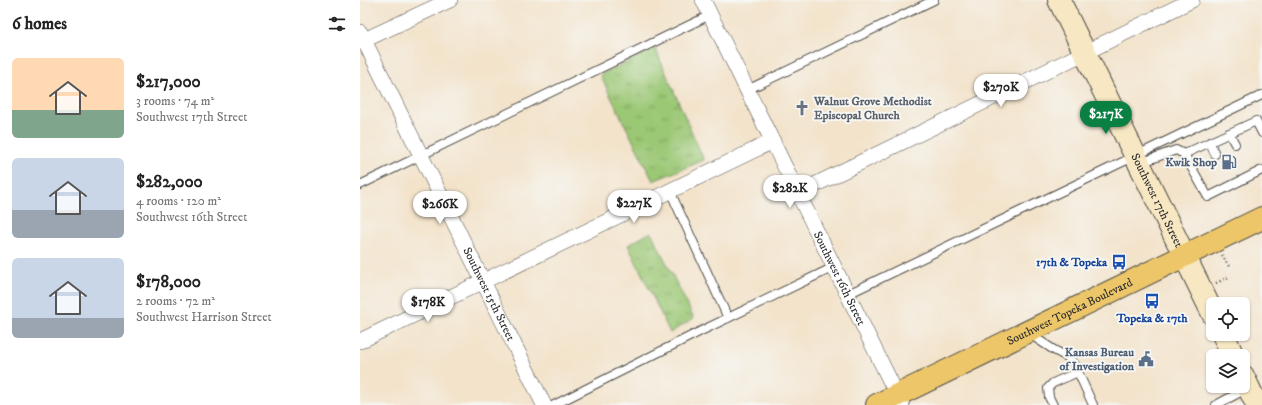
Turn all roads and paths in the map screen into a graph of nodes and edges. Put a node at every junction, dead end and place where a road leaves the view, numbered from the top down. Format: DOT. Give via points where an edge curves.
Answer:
graph roads {
  1 [pos="450,0"];
  2 [pos="703,0"];
  3 [pos="934,0"];
  4 [pos="1059,0"];
  5 [pos="1192,0"];
  6 [pos="710,15"];
  7 [pos="361,38"];
  8 [pos="1084,52"];
  9 [pos="747,90"];
  10 [pos="1262,95"];
  11 [pos="1230,133"];
  12 [pos="1262,133"];
  13 [pos="772,141"];
  14 [pos="1210,143"];
  15 [pos="1235,144"];
  16 [pos="1184,154"];
  17 [pos="1215,154"];
  18 [pos="421,156"];
  19 [pos="1137,160"];
  20 [pos="1262,170"];
  21 [pos="360,185"];
  22 [pos="670,191"];
  23 [pos="798,193"];
  24 [pos="1262,218"];
  25 [pos="1184,256"];
  26 [pos="834,267"];
  27 [pos="483,281"];
  28 [pos="848,294"];
  29 [pos="1206,300"];
  30 [pos="728,318"];
  31 [pos="1026,333"];
  32 [pos="360,341"];
  33 [pos="1078,372"];
  34 [pos="1242,393"];
  35 [pos="900,400"];
  36 [pos="544,405"];
  37 [pos="554,405"];
  38 [pos="878,405"];
  39 [pos="1053,405"];
  40 [pos="1093,405"];
  41 [pos="1216,405"];
  1 -- 7 [label="street"];
  2 -- 6 [label="street, Southwest 16th Street"];
  3 -- 9 [label="lane"];
  4 -- 8 [label="main road, Southwest 17th Street"];
  5 -- 8 [label="street"];
  6 -- 9 [label="street, Southwest 16th Street"];
  6 -- 18 [label="lane"];
  7 -- 18 [label="street, Southwest 15th Street"];
  8 -- 19 [label="main road, Southwest 17th Street"];
  8 -- 23 [label="street"];
  9 -- 13 [label="street, Southwest 16th Street"];
  10 -- 19 [label="lane"];
  11 -- 12 [label="lane" via="1256,121"];
  11 -- 14 [label="lane"];
  11 -- 15 [label="lane"];
  13 -- 22 [label="street"];
  13 -- 23 [label="street, Southwest 16th Street"];
  14 -- 16 [label="lane"];
  14 -- 17 [label="lane"];
  16 -- 19 [label="lane" via="1176,150"];
  16 -- 20 [label="lane" via="1208,197 1249,172"];
  18 -- 21 [label="lane"];
  18 -- 27 [label="street, Southwest 15th Street"];
  19 -- 25 [label="main road, Southwest 17th Street"];
  19 -- 28 [label="lane"];
  22 -- 27 [label="street"];
  22 -- 30 [label="lane"];
  23 -- 26 [label="street, Southwest 16th Street"];
  24 -- 25 [label="main road, Southwest Topeka Boulevard"];
  25 -- 29 [label="main road, Southwest 17th Street"];
  25 -- 31 [label="main road, Southwest Topeka Boulevard"];
  26 -- 28 [label="street, Southwest 16th Street"];
  26 -- 30 [label="lane"];
  27 -- 32 [label="street"];
  27 -- 36 [label="street, Southwest 15th Street"];
  28 -- 35 [label="street, Southwest 16th Street"];
  30 -- 37 [label="lane"];
  31 -- 33 [label="lane" via="1067,357 1074,363"];
  31 -- 35 [label="main road, Southwest Topeka Boulevard"];
  33 -- 39 [label="lane" via="1052,383 1048,388"];
  33 -- 40 [label="lane"];
  34 -- 41 [label="lane"];
  35 -- 38 [label="main road, Southwest Topeka Boulevard"];
}
